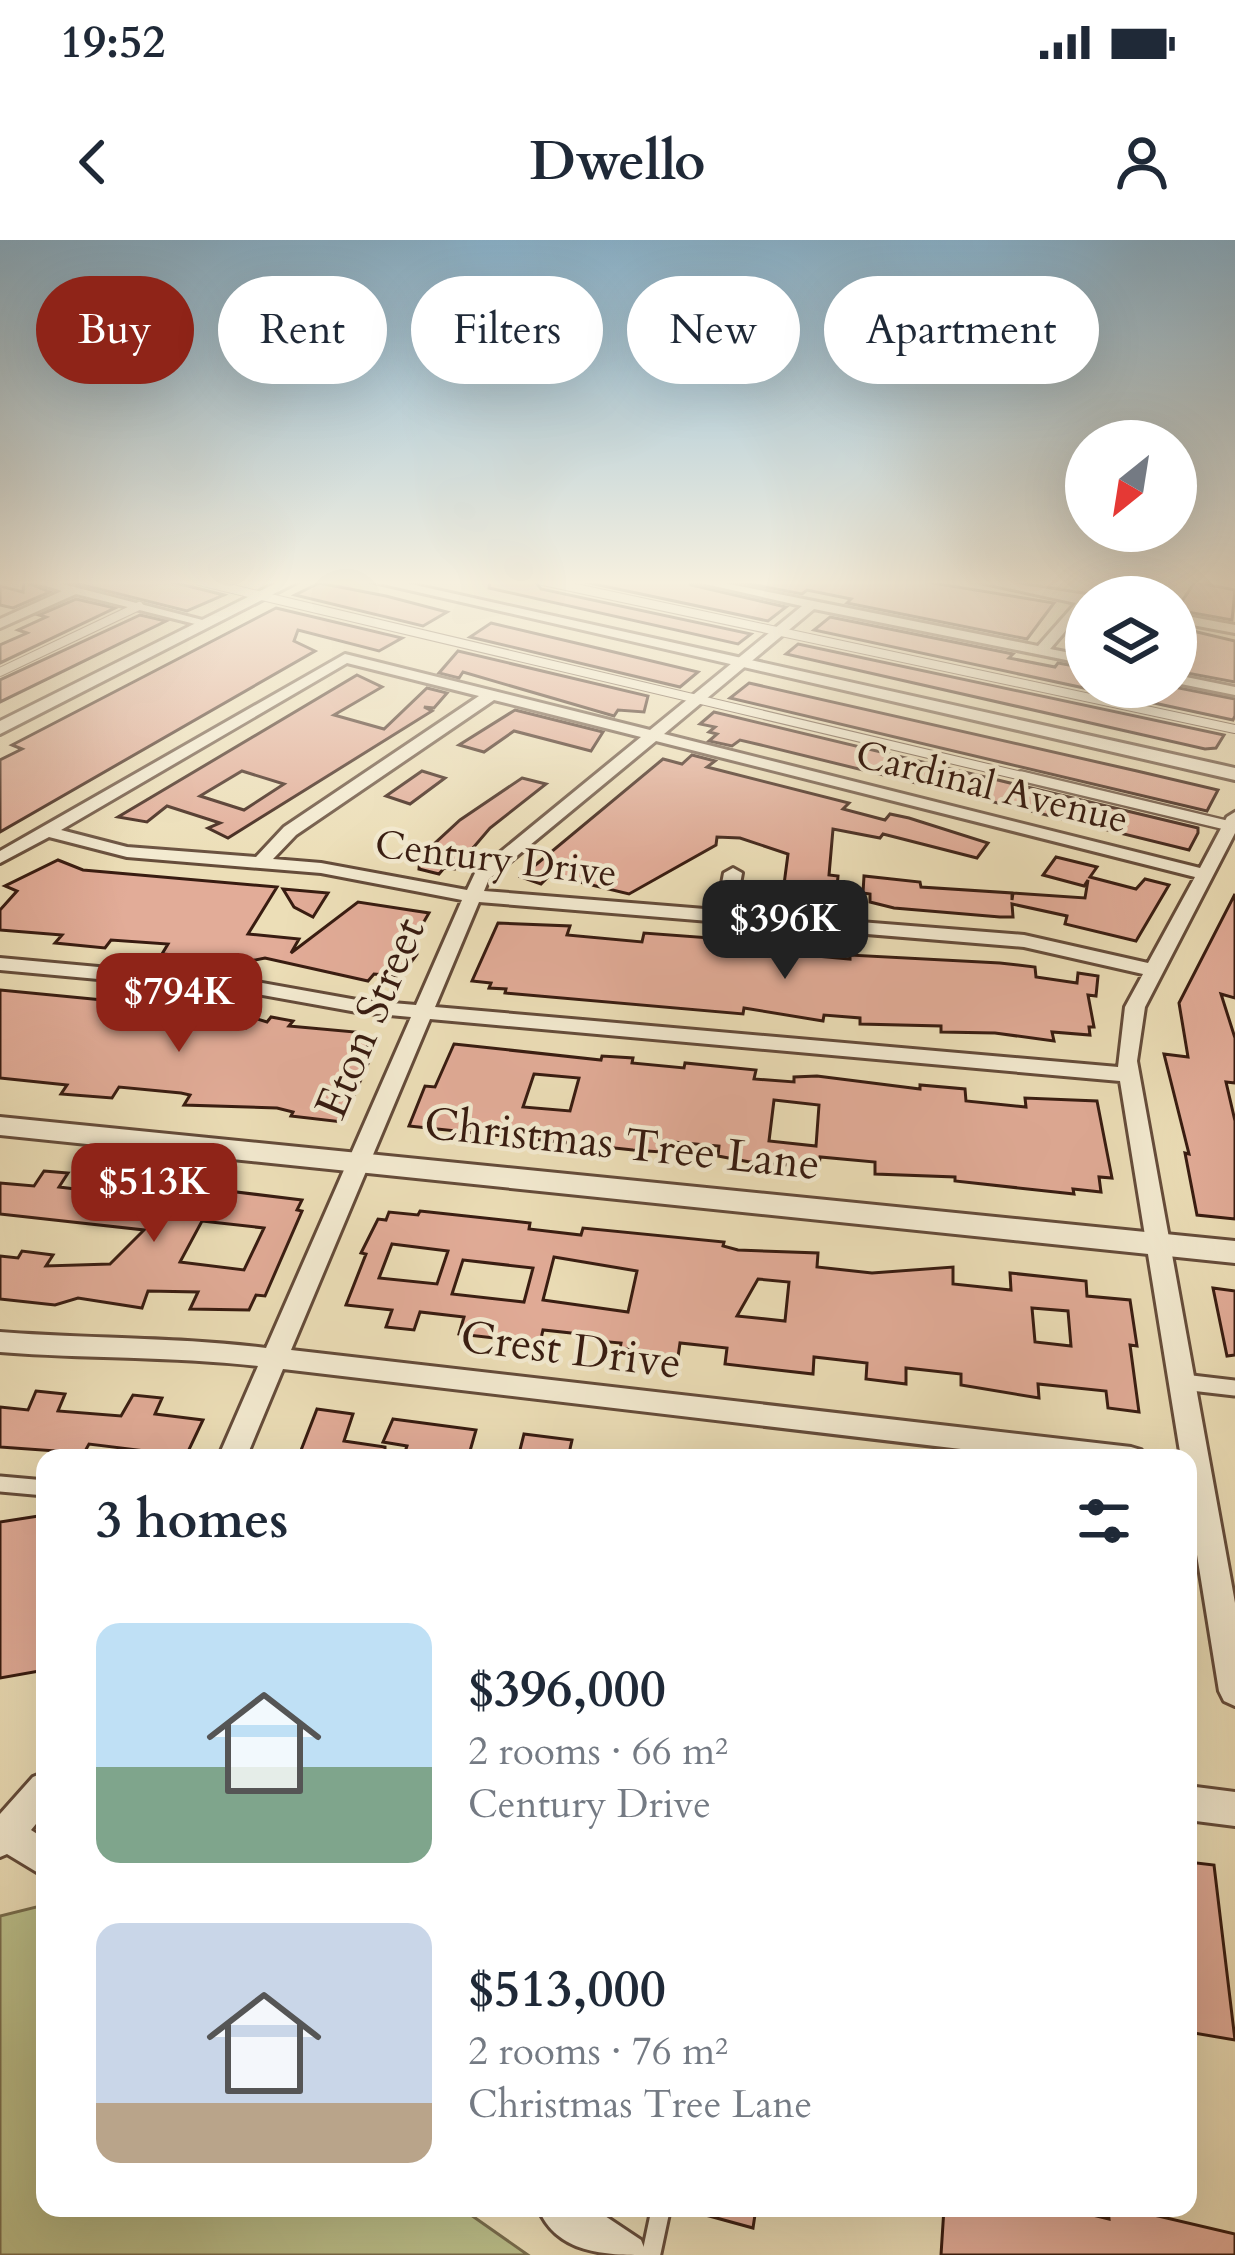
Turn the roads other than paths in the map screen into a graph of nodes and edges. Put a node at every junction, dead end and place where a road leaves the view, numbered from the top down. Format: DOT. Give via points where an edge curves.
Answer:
graph roads {
  1 [pos="104,675"];
  2 [pos="316,675"];
  3 [pos="412,675"];
  4 [pos="599,675"];
  5 [pos="725,675"];
  6 [pos="799,675"];
  7 [pos="984,675"];
  8 [pos="1197,683"];
  9 [pos="1235,691"];
  10 [pos="491,695"];
  11 [pos="697,698"];
  12 [pos="0,728"];
  13 [pos="1235,729"];
  14 [pos="651,735"];
  15 [pos="1235,773"];
  16 [pos="1233,822"];
  17 [pos="46,831"];
  18 [pos="0,858"];
  19 [pos="260,863"];
  20 [pos="733,873"];
  21 [pos="1204,874"];
  22 [pos="470,896"];
  23 [pos="725,916"];
  24 [pos="0,964"];
  25 [pos="1153,970"];
  26 [pos="421,1012"];
  27 [pos="1129,1075"];
  28 [pos="0,1126"];
  29 [pos="358,1162"];
  30 [pos="1160,1245"];
  31 [pos="1235,1252"];
  32 [pos="0,1342"];
  33 [pos="275,1358"];
  34 [pos="1183,1382"];
  35 [pos="1235,1388"];
  36 [pos="236,1449"];
  37 [pos="1054,1449"];
  38 [pos="1190,1449"];
  39 [pos="0,1484"];
  40 [pos="36,1487"];
  41 [pos="1197,1491"];
  42 [pos="1235,1691"];
  43 [pos="36,1798"];
  44 [pos="1197,1804"];
  45 [pos="1235,1809"];
  46 [pos="3,1837"];
  47 [pos="36,1855"];
  48 [pos="571,2217"];
  49 [pos="659,2217"];
  50 [pos="626,2255"];
  51 [pos="651,2255"];
  1 -- 12 [label="street"];
  2 -- 17 [label="street, Cardinal Avenue"];
  3 -- 10 [label="street, Cardinal Avenue"];
  4 -- 11 [label="lane"];
  5 -- 11 [label="street, Eton Street"];
  6 -- 15 [label="street"];
  7 -- 13 [label="lane"];
  8 -- 9 [label="street"];
  10 -- 14 [label="street, Cardinal Avenue"];
  10 -- 19 [label="street" via="290,831"];
  11 -- 14 [label="street, Eton Street"];
  11 -- 16 [label="lane"];
  14 -- 21 [label="street, Cardinal Avenue"];
  14 -- 22 [label="street, Eton Street" via="495,862"];
  16 -- 21 [label="street"];
  17 -- 18 [label="street"];
  17 -- 19 [label="street, Century Drive" via="127,852"];
  19 -- 22 [label="street, Century Drive"];
  20 -- 23 [label="street"];
  21 -- 25 [label="street"];
  22 -- 23 [label="street, Century Drive"];
  22 -- 26 [label="street, Eton Street"];
  23 -- 25 [label="street, Century Drive" via="1024,941"];
  24 -- 26 [label="street" via="251,986"];
  25 -- 27 [label="street" via="1128,1033"];
  26 -- 27 [label="street"];
  26 -- 29 [label="street, Eton Street"];
  27 -- 30 [label="street"];
  28 -- 29 [label="street, Christmas Tree Lane"];
  29 -- 30 [label="street, Christmas Tree Lane"];
  29 -- 33 [label="street, Eton Street"];
  30 -- 31 [label="street, Christmas Tree Lane"];
  30 -- 34 [label="street"];
  32 -- 33 [label="street, Crest Drive"];
  33 -- 36 [label="street, Eton Street"];
  33 -- 37 [label="street, Crest Drive"];
  34 -- 35 [label="lane"];
  34 -- 38 [label="street"];
  39 -- 40 [label="lane"];
  41 -- 42 [label="street"];
  43 -- 46 [label="street"];
  44 -- 45 [label="street"];
  46 -- 47 [label="street"];
  48 -- 50 [label="street"];
  49 -- 51 [label="lane"];
}
